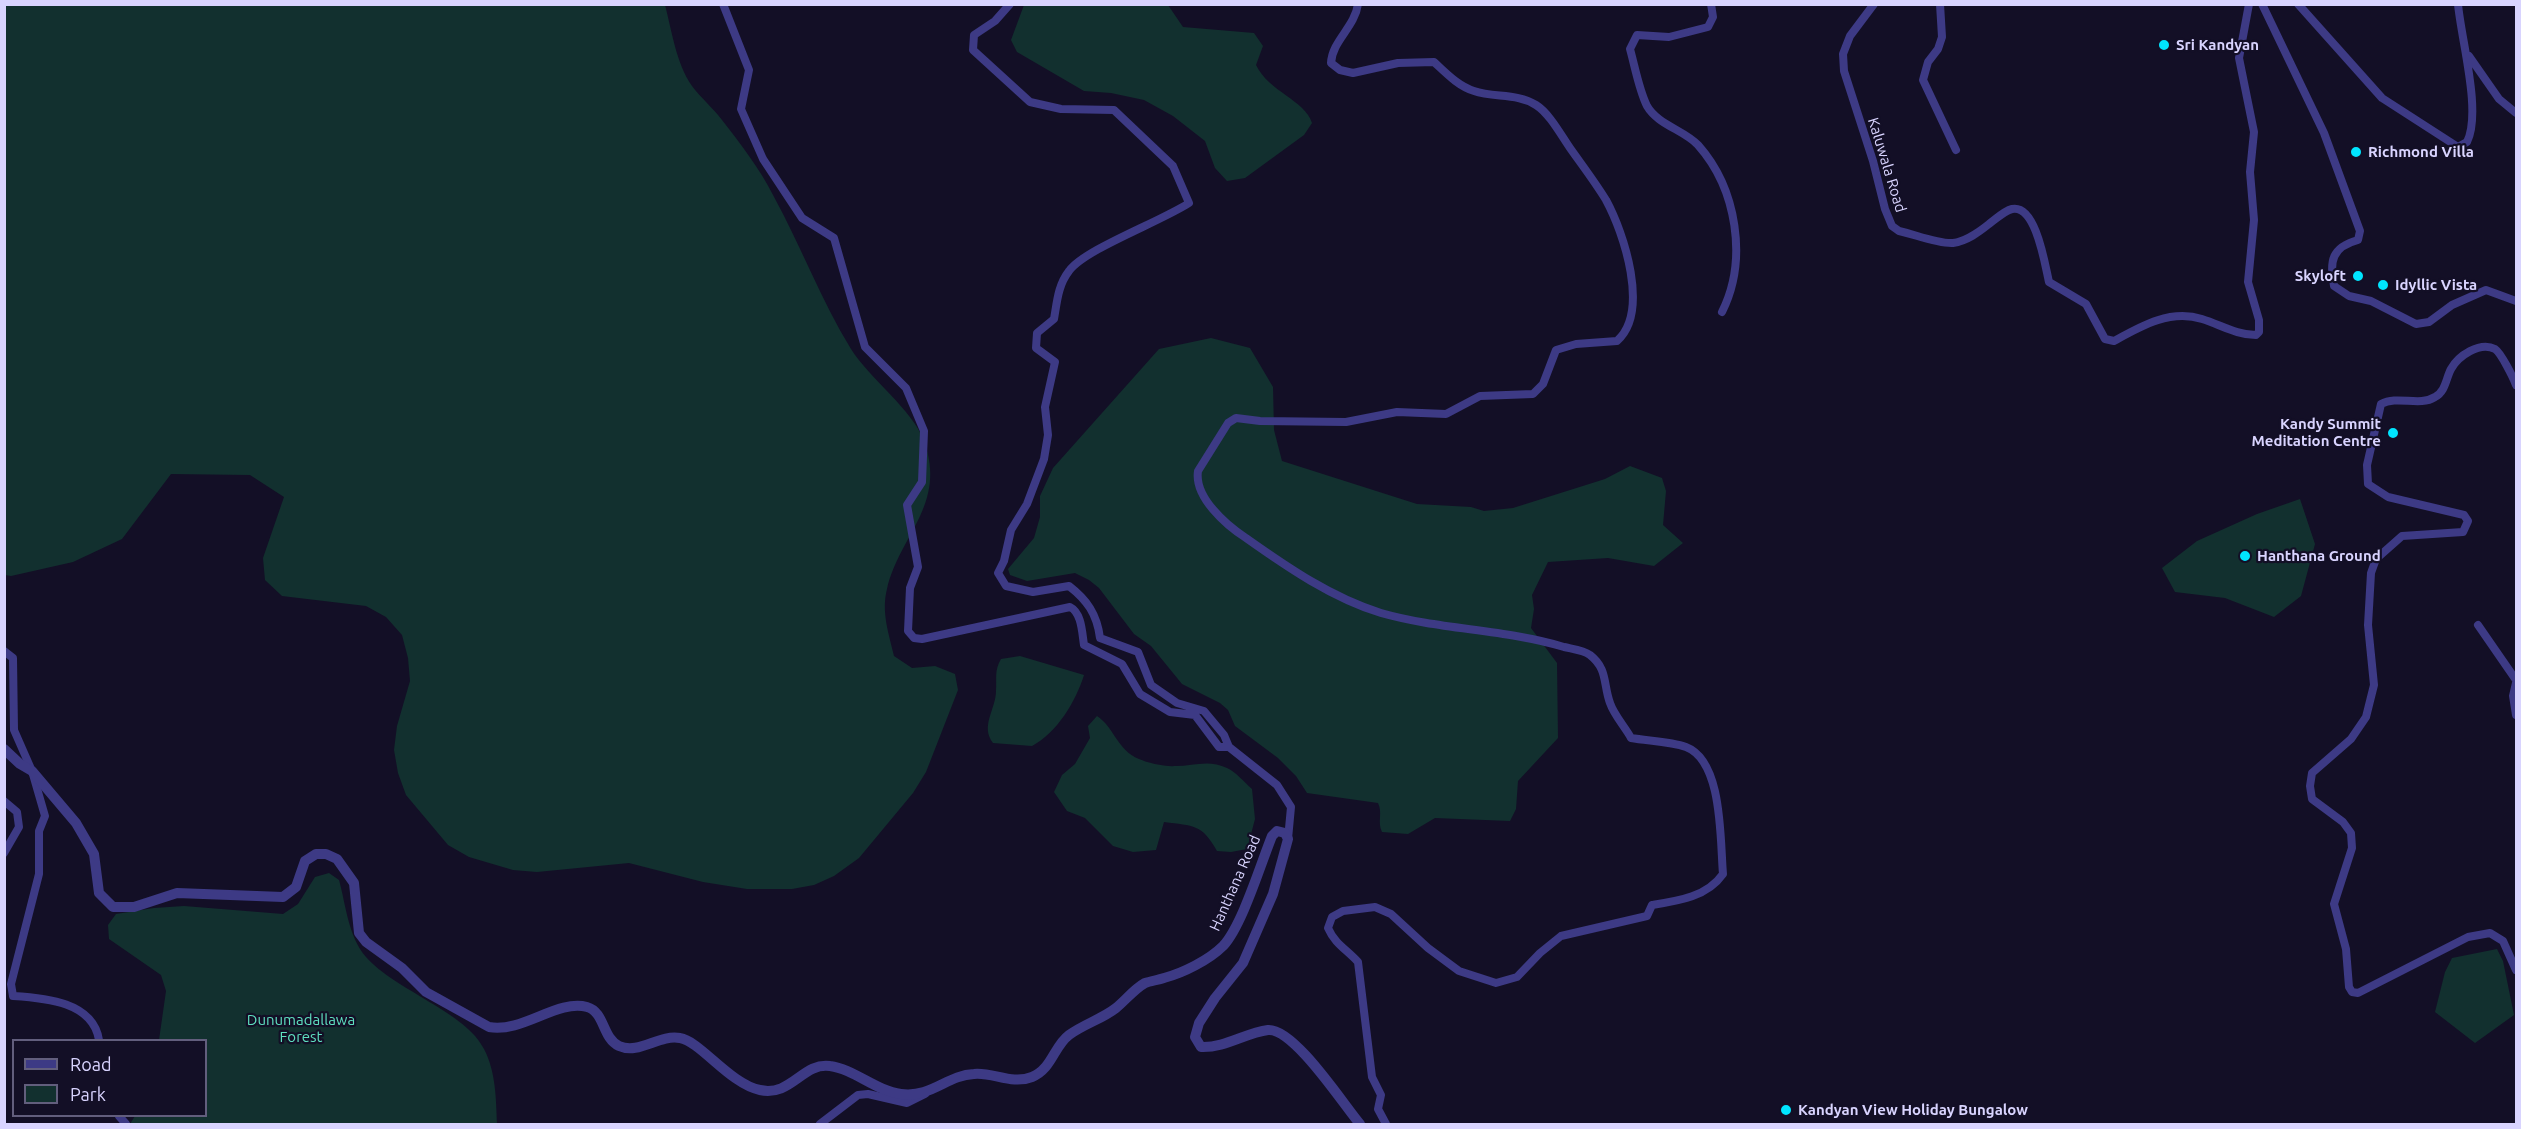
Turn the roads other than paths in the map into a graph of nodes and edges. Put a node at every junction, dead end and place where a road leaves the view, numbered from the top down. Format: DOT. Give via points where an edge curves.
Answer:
graph roads {
  1 [pos="723,4"];
  2 [pos="1010,4"];
  3 [pos="1358,4"];
  4 [pos="1711,4"];
  5 [pos="1874,4"];
  6 [pos="1940,4"];
  7 [pos="2249,4"];
  8 [pos="2262,4"];
  9 [pos="2298,4"];
  10 [pos="2458,4"];
  11 [pos="2468,55"];
  12 [pos="2517,113"];
  13 [pos="1956,150"];
  14 [pos="2517,301"];
  15 [pos="1722,312"];
  16 [pos="2517,385"];
  17 [pos="2478,625"];
  18 [pos="4,651"];
  19 [pos="2517,682"];
  20 [pos="2517,715"];
  21 [pos="1229,747"];
  22 [pos="4,749"];
  23 [pos="32,771"];
  24 [pos="4,801"];
  25 [pos="1288,839"];
  26 [pos="4,853"];
  27 [pos="2517,970"];
  28 [pos="99,1039"];
  29 [pos="926,1094"];
  30 [pos="820,1125"];
  31 [pos="1360,1125"];
  32 [pos="1386,1125"];
  1 -- 21 [label="street" via="749,70 741,109 763,159 802,218 834,238 865,347 906,388 924,431 922,482 907,505 918,567 910,588 908,631 914,638 922,639 1071,607 1080,622 1084,645 1122,664 1140,694 1170,712 1195,715 1219,747"];
  2 -- 21 [label="street" via="995,21 974,35 973,50 1030,102 1061,109 1114,110 1173,166 1189,203 1087,255 1069,270 1059,290 1054,319 1037,333 1036,348 1055,362 1045,407 1048,435 1044,459 1028,504 1011,530 998,573 1006,586 1033,592 1069,586 1086,599 1098,622 1100,638 1138,652 1152,685 1177,704 1204,711"];
  3 -- 32 [label="street" via="1348,31 1332,52 1331,63 1340,70 1353,73 1398,63 1434,62 1475,91 1512,96 1537,105 1606,201 1626,246 1634,304 1629,327 1617,341 1576,344 1556,350 1543,384 1533,394 1480,396 1446,414 1396,412 1346,422 1236,418 1228,423 1197,479 1227,525 1341,597 1380,613 1547,641 1589,654 1604,669 1610,703 1631,738 1687,747 1704,761 1713,778 1723,874 1716,885 1697,895 1652,905 1647,916 1561,936 1518,977 1496,983 1459,971 1391,914 1376,907 1343,911 1332,917 1328,928 1334,942 1358,962 1372,1077 1381,1095 1378,1109"];
  4 -- 15 [label="street" via="1713,17 1708,27 1669,37 1636,35 1630,49 1647,106 1655,116 1698,144 1721,183 1737,231 1738,248 1732,292"];
  5 -- 7 [label="street, Kaluwala Road" via="1850,36 1843,54 1844,71 1892,226 1952,243 1974,236 2005,212 2021,210 2036,230 2049,282 2086,304 2105,339 2114,341 2151,320 2174,317 2200,318 2244,335 2259,332 2247,282 2254,220 2250,172 2254,132 2239,58"];
  6 -- 13 [label="street" via="1942,37 1923,80"];
  8 -- 14 [label="street" via="2324,133 2360,231 2358,240 2343,244 2335,254 2331,268 2334,286 2416,324 2429,322 2452,305 2487,290"];
  9 -- 11 [label="street" via="2382,98 2458,147 2467,142 2472,126"];
  10 -- 11 [label="street"];
  11 -- 12 [label="street" via="2499,99"];
  16 -- 27 [label="street" via="2501,355 2494,349 2478,348 2458,360 2437,396 2381,404 2367,465 2368,484 2388,497 2464,515 2467,529 2435,536 2402,536 2376,559 2371,573 2368,625 2374,685 2366,717 2351,739 2312,773 2310,786 2312,799 2351,832 2352,848 2334,904 2352,992 2358,993 2468,937 2490,933 2503,941"];
  17 -- 19 [label="street"];
  18 -- 23 [label="street" via="13,658 14,730"];
  19 -- 20 [label="street" via="2513,696"];
  21 -- 25 [label="street" via="1277,785 1291,807"];
  22 -- 23 [label="street"];
  23 -- 28 [label="street" via="45,816 39,831 39,874 11,984 13,996 86,1013 97,1028"];
  23 -- 29 [label="street" via="76,823 94,854 99,893 112,907 134,907 177,893 283,897 296,887 305,861 316,854 326,854 337,859 354,883 359,933 366,942 402,968 426,992 489,1027 501,1029 566,1008 590,1007 597,1012 610,1040 620,1046 630,1049 670,1037 682,1038 740,1083 758,1090 783,1089 817,1066 831,1066 900,1094"];
  24 -- 26 [label="street" via="17,812 19,827"];
  25 -- 29 [label="street, Hanthana Road" via="1285,833 1277,831 1272,836 1234,929 1223,946 1166,978 1144,984 1114,1010 1067,1036 1047,1067 1031,1078 1014,1080 974,1073"];
  25 -- 31 [label="street" via="1273,894 1243,963 1204,1014 1196,1037 1201,1047 1208,1047 1264,1031 1275,1030 1285,1035"];
  29 -- 30 [label="street" via="908,1103 858,1095"];
}
